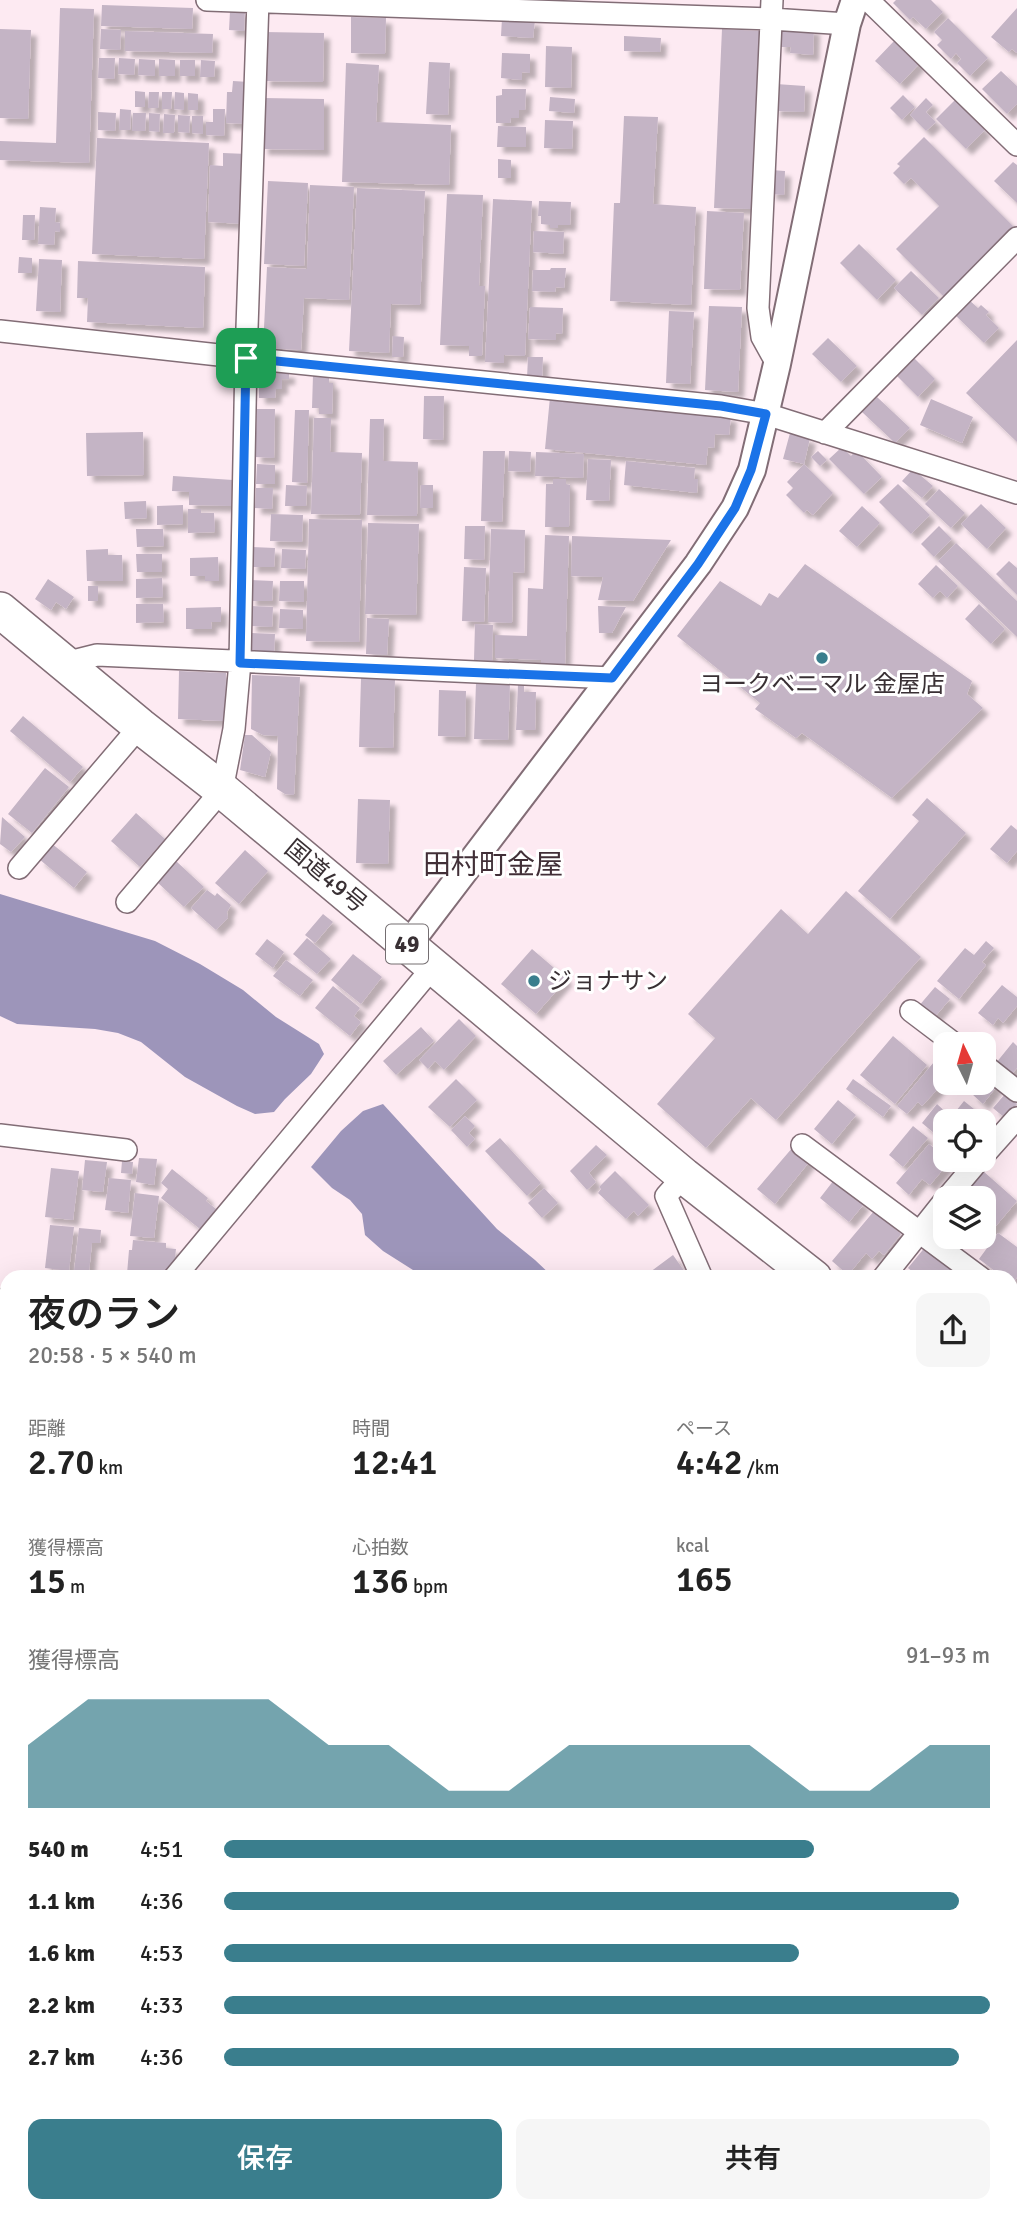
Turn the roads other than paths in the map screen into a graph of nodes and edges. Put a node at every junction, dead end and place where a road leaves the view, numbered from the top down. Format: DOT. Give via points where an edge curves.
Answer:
graph roads {
  1 [pos="207,0"];
  2 [pos="868,0"];
  3 [pos="258,1"];
  4 [pos="477,4"];
  5 [pos="771,9"];
  6 [pos="851,12"];
  7 [pos="1017,145"];
  8 [pos="1017,238"];
  9 [pos="0,331"];
  10 [pos="246,358"];
  11 [pos="777,364"];
  12 [pos="766,414"];
  13 [pos="825,433"];
  14 [pos="1017,493"];
  15 [pos="0,610"];
  16 [pos="65,663"];
  17 [pos="240,663"];
  18 [pos="612,678"];
  19 [pos="140,726"];
  20 [pos="222,790"];
  21 [pos="19,868"];
  22 [pos="127,902"];
  23 [pos="421,956"];
  24 [pos="911,1011"];
  25 [pos="939,1032"];
  26 [pos="996,1074"];
  27 [pos="1017,1091"];
  28 [pos="1017,1118"];
  29 [pos="0,1135"];
  30 [pos="996,1142"];
  31 [pos="802,1145"];
  32 [pos="126,1150"];
  33 [pos="969,1172"];
  34 [pos="684,1176"];
  35 [pos="958,1186"];
  36 [pos="933,1215"];
  37 [pos="919,1232"];
  38 [pos="180,1270"];
  39 [pos="698,1270"];
  40 [pos="804,1270"];
  41 [pos="889,1270"];
  42 [pos="970,1270"];
  1 -- 3 [label="street"];
  2 -- 7 [label="street"];
  3 -- 4 [label="street"];
  3 -- 10 [label="street"];
  4 -- 5 [label="street"];
  5 -- 6 [label="street"];
  5 -- 11 [label="street" via="758,308 762,337"];
  6 -- 11 [label="street"];
  8 -- 13 [label="street"];
  9 -- 10 [label="street"];
  10 -- 12 [label="street"];
  10 -- 17 [label="street"];
  11 -- 12 [label="street"];
  12 -- 13 [label="street"];
  12 -- 18 [label="street" via="735,508"];
  13 -- 14 [label="street"];
  15 -- 16 [label="highway, 国道49号 / 49"];
  16 -- 17 [label="street" via="97,655"];
  16 -- 19 [label="highway, 国道49号 / 49"];
  17 -- 18 [label="street"];
  17 -- 20 [label="street"];
  18 -- 23 [label="street"];
  19 -- 20 [label="highway, 国道49号 / 49"];
  19 -- 21 [label="street"];
  20 -- 22 [label="street"];
  20 -- 23 [label="highway, 国道49号 / 49"];
  23 -- 34 [label="highway, 国道49号 / 49"];
  23 -- 38 [label="street"];
  24 -- 25 [label="street"];
  26 -- 27 [label="street"];
  28 -- 30 [label="street"];
  29 -- 32 [label="street"];
  31 -- 37 [label="street"];
  33 -- 35 [label="street"];
  34 -- 39 [label="street" via="666,1196"];
  34 -- 40 [label="highway, 国道49号 / 49"];
  36 -- 37 [label="street"];
  37 -- 41 [label="street"];
  37 -- 42 [label="street"];
}
